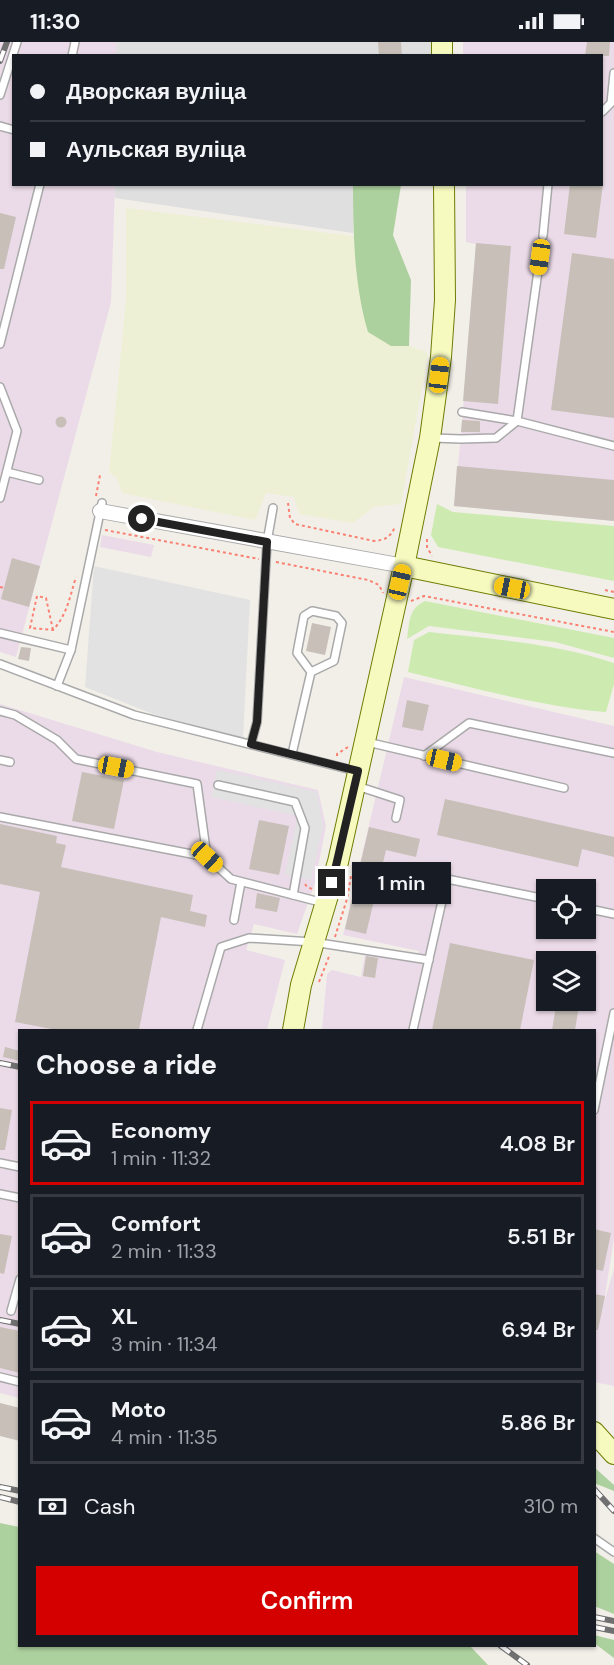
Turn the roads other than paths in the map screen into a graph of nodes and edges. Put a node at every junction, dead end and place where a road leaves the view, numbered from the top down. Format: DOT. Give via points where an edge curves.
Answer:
graph roads {
  1 [pos="614,73"];
  2 [pos="10,74"];
  3 [pos="0,95"];
  4 [pos="603,111"];
  5 [pos="40,186"];
  6 [pos="444,186"];
  7 [pos="548,186"];
  8 [pos="543,236"];
  9 [pos="540,257"];
  10 [pos="0,344"];
  11 [pos="0,387"];
  12 [pos="462,412"];
  13 [pos="517,421"];
  14 [pos="430,438"];
  15 [pos="614,446"];
  16 [pos="6,472"];
  17 [pos="39,480"];
  18 [pos="0,498"];
  19 [pos="101,507"];
  20 [pos="273,508"];
  21 [pos="267,542"];
  22 [pos="404,566"];
  23 [pos="614,609"];
  24 [pos="0,633"];
  25 [pos="71,650"];
  26 [pos="0,664"];
  27 [pos="311,672"];
  28 [pos="57,686"];
  29 [pos="0,711"];
  30 [pos="364,742"];
  31 [pos="251,744"];
  32 [pos="614,753"];
  33 [pos="292,754"];
  34 [pos="424,756"];
  35 [pos="0,760"];
  36 [pos="10,762"];
  37 [pos="356,778"];
  38 [pos="218,785"];
  39 [pos="564,788"];
  40 [pos="0,817"];
  41 [pos="396,818"];
  42 [pos="207,857"];
  43 [pos="241,882"];
  44 [pos="293,895"];
  45 [pos="536,898"];
  46 [pos="327,904"];
  47 [pos="596,910"];
  48 [pos="614,914"];
  49 [pos="234,920"];
  50 [pos="313,942"];
  51 [pos="429,960"];
  52 [pos="614,1013"];
  53 [pos="197,1029"];
  54 [pos="293,1029"];
  55 [pos="413,1029"];
  56 [pos="596,1100"];
  57 [pos="0,1163"];
  58 [pos="18,1167"];
  59 [pos="0,1194"];
  60 [pos="18,1198"];
  61 [pos="18,1286"];
  62 [pos="11,1311"];
  63 [pos="0,1377"];
  64 [pos="18,1382"];
  65 [pos="596,1434"];
  66 [pos="614,1454"];
  67 [pos="596,1539"];
  68 [pos="614,1552"];
  1 -- 4 [label="lane" via="611,103"];
  2 -- 3 [label="lane"];
  5 -- 10 [label="lane"];
  6 -- 14 [label="street" via="445,300"];
  7 -- 8 [label="lane"];
  9 -- 13 [label="lane"];
  11 -- 16 [label="lane" via="17,431"];
  12 -- 13 [label="lane"];
  13 -- 14 [label="lane" via="496,438"];
  13 -- 15 [label="lane"];
  14 -- 22 [label="street"];
  16 -- 17 [label="lane"];
  16 -- 18 [label="lane"];
  19 -- 21 [label="street"];
  19 -- 25 [label="lane"];
  20 -- 21 [label="lane"];
  21 -- 22 [label="street"];
  21 -- 31 [label="lane" via="257,722"];
  22 -- 23 [label="street"];
  22 -- 30 [label="street"];
  24 -- 25 [label="lane"];
  25 -- 28 [label="lane"];
  26 -- 28 [label="lane"];
  27 -- 27 [label="lane" via="297,653 304,616 312,611 336,616 342,623 334,661"];
  27 -- 33 [label="lane"];
  28 -- 31 [label="lane" via="134,715"];
  29 -- 42 [label="lane" via="15,715 57,740 76,759 196,784"];
  30 -- 34 [label="lane"];
  30 -- 37 [label="street"];
  31 -- 33 [label="lane"];
  32 -- 34 [label="lane" via="470,723"];
  33 -- 37 [label="lane"];
  34 -- 39 [label="lane"];
  35 -- 36 [label="lane"];
  37 -- 41 [label="lane" via="400,800"];
  37 -- 46 [label="street"];
  38 -- 44 [label="lane" via="295,802 305,828"];
  40 -- 42 [label="lane"];
  42 -- 43 [label="lane" via="231,879"];
  43 -- 44 [label="lane"];
  43 -- 49 [label="lane"];
  44 -- 46 [label="lane"];
  45 -- 51 [label="lane" via="447,879"];
  46 -- 50 [label="street"];
  47 -- 48 [label="lane"];
  50 -- 51 [label="lane"];
  50 -- 53 [label="lane" via="249,938 221,947"];
  50 -- 54 [label="street"];
  51 -- 55 [label="lane"];
  52 -- 56 [label="lane"];
  57 -- 58 [label="lane"];
  59 -- 60 [label="lane"];
  61 -- 62 [label="lane"];
  63 -- 64 [label="lane"];
  65 -- 66 [label="street"];
  67 -- 68 [label="lane"];
}
